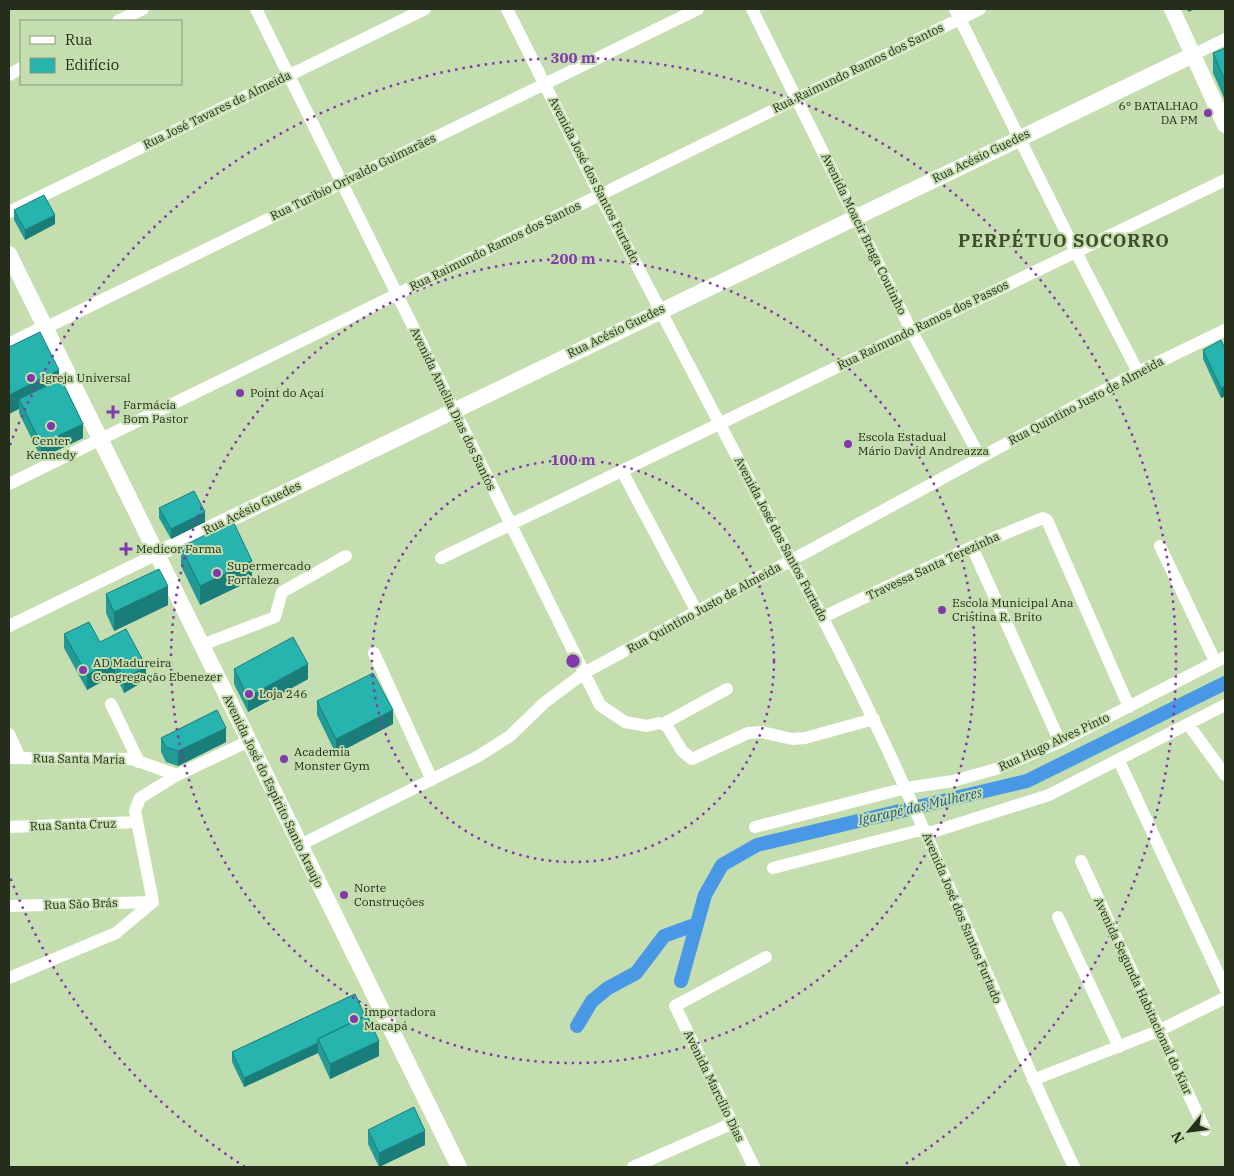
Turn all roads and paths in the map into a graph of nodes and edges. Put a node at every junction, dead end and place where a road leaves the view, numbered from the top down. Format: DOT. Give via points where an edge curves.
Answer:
graph roads {
  1 [pos="143,9"];
  2 [pos="256,9"];
  3 [pos="425,9"];
  4 [pos="507,9"];
  5 [pos="698,9"];
  6 [pos="752,9"];
  7 [pos="980,9"];
  8 [pos="1172,9"];
  9 [pos="957,14"];
  10 [pos="120,20"];
  11 [pos="1225,39"];
  12 [pos="1193,55"];
  13 [pos="288,75"];
  14 [pos="544,84"];
  15 [pos="797,98"];
  16 [pos="1225,125"];
  17 [pos="1019,138"];
  18 [pos="1225,180"];
  19 [pos="341,183"];
  20 [pos="600,195"];
  21 [pos="9,212"];
  22 [pos="855,216"];
  23 [pos="1076,252"];
  24 [pos="9,254"];
  25 [pos="396,294"];
  26 [pos="660,310"];
  27 [pos="46,328"];
  28 [pos="911,330"];
  29 [pos="1225,330"];
  30 [pos="9,346"];
  31 [pos="1138,372"];
  32 [pos="454,410"];
  33 [pos="719,423"];
  34 [pos="100,439"];
  35 [pos="980,457"];
  36 [pos="622,472"];
  37 [pos="9,484"];
  38 [pos="510,526"];
  39 [pos="1160,546"];
  40 [pos="972,547"];
  41 [pos="157,554"];
  42 [pos="346,556"];
  43 [pos="441,558"];
  44 [pos="791,560"];
  45 [pos="697,612"];
  46 [pos="823,617"];
  47 [pos="9,626"];
  48 [pos="202,645"];
  49 [pos="374,653"];
  50 [pos="1220,659"];
  51 [pos="584,673"];
  52 [pos="727,689"];
  53 [pos="110,704"];
  54 [pos="1225,705"];
  55 [pos="1129,707"];
  56 [pos="874,719"];
  57 [pos="663,724"];
  58 [pos="1188,724"];
  59 [pos="9,734"];
  60 [pos="249,741"];
  61 [pos="1060,742"];
  62 [pos="15,758"];
  63 [pos="1120,761"];
  64 [pos="139,762"];
  65 [pos="177,775"];
  66 [pos="1225,775"];
  67 [pos="432,780"];
  68 [pos="908,793"];
  69 [pos="137,822"];
  70 [pos="9,827"];
  71 [pos="755,827"];
  72 [pos="923,828"];
  73 [pos="300,845"];
  74 [pos="1081,861"];
  75 [pos="773,868"];
  76 [pos="153,902"];
  77 [pos="9,906"];
  78 [pos="1058,917"];
  79 [pos="766,957"];
  80 [pos="9,978"];
  81 [pos="1225,988"];
  82 [pos="1225,998"];
  83 [pos="1158,1031"];
  84 [pos="1119,1047"];
  85 [pos="1033,1080"];
  86 [pos="732,1123"];
  87 [pos="1205,1130"];
  88 [pos="459,1167"];
  89 [pos="633,1167"];
  90 [pos="754,1167"];
  91 [pos="1074,1167"];
  1 -- 10 [label="street"];
  2 -- 13 [label="street, Avenida Amélia Dias dos Santos"];
  3 -- 13 [label="street, Rua José Tavares de Almeida"];
  4 -- 14 [label="street, Avenida José dos Santos Furtado"];
  5 -- 14 [label="street, Rua Turibio Orivaldo Guimarães"];
  6 -- 15 [label="street, Avenida Moacir Braga Coutinho"];
  7 -- 9 [label="street, Rua Raimundo Ramos dos Santos"];
  8 -- 12 [label="street"];
  9 -- 15 [label="street, Rua Raimundo Ramos dos Santos"];
  9 -- 17 [label="street"];
  11 -- 12 [label="street, Rua Acésio Guedes"];
  12 -- 16 [label="street"];
  12 -- 17 [label="street, Rua Acésio Guedes"];
  13 -- 19 [label="street, Avenida Amélia Dias dos Santos"];
  13 -- 21 [label="street, Rua José Tavares de Almeida"];
  14 -- 19 [label="street, Rua Turibio Orivaldo Guimarães"];
  14 -- 20 [label="street, Avenida José dos Santos Furtado"];
  15 -- 20 [label="street, Rua Raimundo Ramos dos Santos"];
  15 -- 22 [label="street, Avenida Moacir Braga Coutinho"];
  17 -- 22 [label="street, Rua Acésio Guedes"];
  17 -- 23 [label="street"];
  18 -- 23 [label="street, Rua Raimundo Ramos dos Passos"];
  19 -- 25 [label="street, Avenida Amélia Dias dos Santos"];
  19 -- 27 [label="street, Rua Turibio Orivaldo Guimarães"];
  20 -- 25 [label="street, Rua Raimundo Ramos dos Santos"];
  20 -- 26 [label="street, Avenida José dos Santos Furtado"];
  22 -- 26 [label="street, Rua Acésio Guedes"];
  22 -- 28 [label="street, Avenida Moacir Braga Coutinho"];
  23 -- 28 [label="street, Rua Raimundo Ramos dos Passos"];
  23 -- 31 [label="street"];
  24 -- 27 [label="street, Avenida José do Espírito Santo Araujo"];
  25 -- 32 [label="street, Avenida Amélia Dias dos Santos"];
  25 -- 34 [label="street, Rua Raimundo Ramos dos Santos"];
  26 -- 32 [label="street, Rua Acésio Guedes"];
  26 -- 33 [label="street, Avenida José dos Santos Furtado"];
  27 -- 30 [label="street, Rua Turibio Orivaldo Guimarães"];
  27 -- 34 [label="street, Avenida José do Espírito Santo Araujo"];
  28 -- 33 [label="street, Rua Raimundo Ramos dos Passos"];
  28 -- 35 [label="street, Avenida Moacir Braga Coutinho"];
  29 -- 31 [label="street, Rua Quintino Justo de Almeida"];
  31 -- 35 [label="street, Rua Quintino Justo de Almeida"];
  32 -- 38 [label="street, Avenida Amélia Dias dos Santos"];
  32 -- 41 [label="street, Rua Acésio Guedes"];
  33 -- 36 [label="street, Rua Raimundo Ramos dos Passos"];
  33 -- 44 [label="street, Avenida José dos Santos Furtado"];
  34 -- 37 [label="street, Rua Raimundo Ramos dos Santos"];
  34 -- 41 [label="street, Avenida José do Espírito Santo Araujo"];
  35 -- 44 [label="street, Rua Quintino Justo de Almeida"];
  36 -- 38 [label="street, Rua Raimundo Ramos dos Passos"];
  36 -- 45 [label="street"];
  38 -- 43 [label="street, Rua Raimundo Ramos dos Passos"];
  38 -- 51 [label="street, Avenida Amélia Dias dos Santos"];
  39 -- 50 [label="street"];
  40 -- 46 [label="street, Travessa Santa Terezinha"];
  40 -- 55 [label="street, Travessa Santa Terezinha" via="1043,518 1047,520"];
  40 -- 61 [label="street"];
  41 -- 47 [label="street, Rua Acésio Guedes"];
  41 -- 48 [label="street, Avenida José do Espírito Santo Araujo"];
  42 -- 48 [label="street" via="282,592 275,617"];
  44 -- 45 [label="street, Rua Quintino Justo de Almeida"];
  44 -- 46 [label="street, Avenida José dos Santos Furtado"];
  45 -- 51 [label="street, Rua Quintino Justo de Almeida"];
  46 -- 56 [label="street, Avenida José dos Santos Furtado"];
  48 -- 60 [label="street, Avenida José do Espírito Santo Araujo"];
  49 -- 67 [label="street"];
  50 -- 55 [label="street, Rua Hugo Alves Pinto"];
  51 -- 57 [label="street, Avenida Amélia Dias dos Santos" via="600,705 625,722 647,726"];
  51 -- 67 [label="street, Rua Quintino Justo de Almeida" via="544,703 510,736 478,757"];
  52 -- 57 [label="street"];
  53 -- 64 [label="street"];
  54 -- 58 [label="street"];
  55 -- 61 [label="street, Rua Hugo Alves Pinto"];
  56 -- 57 [label="street" via="805,738 748,733 692,758 682,751"];
  56 -- 68 [label="street, Avenida José dos Santos Furtado"];
  58 -- 63 [label="street"];
  58 -- 66 [label="street"];
  59 -- 62 [label="street"];
  60 -- 65 [label="street"];
  60 -- 73 [label="street, Avenida José do Espírito Santo Araujo"];
  61 -- 68 [label="street, Rua Hugo Alves Pinto" via="996,770"];
  62 -- 64 [label="street, Rua Santa Maria"];
  63 -- 72 [label="street" via="1049,795"];
  63 -- 81 [label="street"];
  64 -- 65 [label="street, Rua Santa Maria"];
  65 -- 69 [label="street" via="140,798 135,811"];
  67 -- 73 [label="street, Rua Quintino Justo de Almeida"];
  68 -- 71 [label="street, Rua Hugo Alves Pinto"];
  68 -- 72 [label="street, Avenida José dos Santos Furtado"];
  69 -- 70 [label="street, Rua Santa Cruz"];
  69 -- 76 [label="street"];
  72 -- 75 [label="street"];
  72 -- 85 [label="street, Avenida José dos Santos Furtado"];
  73 -- 88 [label="street, Avenida José do Espírito Santo Araujo"];
  74 -- 83 [label="street, Avenida Segunda Habitacional do Kiar"];
  76 -- 77 [label="street, Rua São Brás"];
  76 -- 80 [label="street" via="116,933"];
  78 -- 84 [label="street"];
  79 -- 86 [label="street, Avenida Marcílio Dias" via="675,1006"];
  82 -- 83 [label="street"];
  83 -- 84 [label="street"];
  83 -- 87 [label="street, Avenida Segunda Habitacional do Kiar"];
  84 -- 85 [label="street"];
  85 -- 91 [label="street, Avenida José dos Santos Furtado"];
  86 -- 89 [label="street"];
  86 -- 90 [label="street, Avenida Marcílio Dias"];
}
